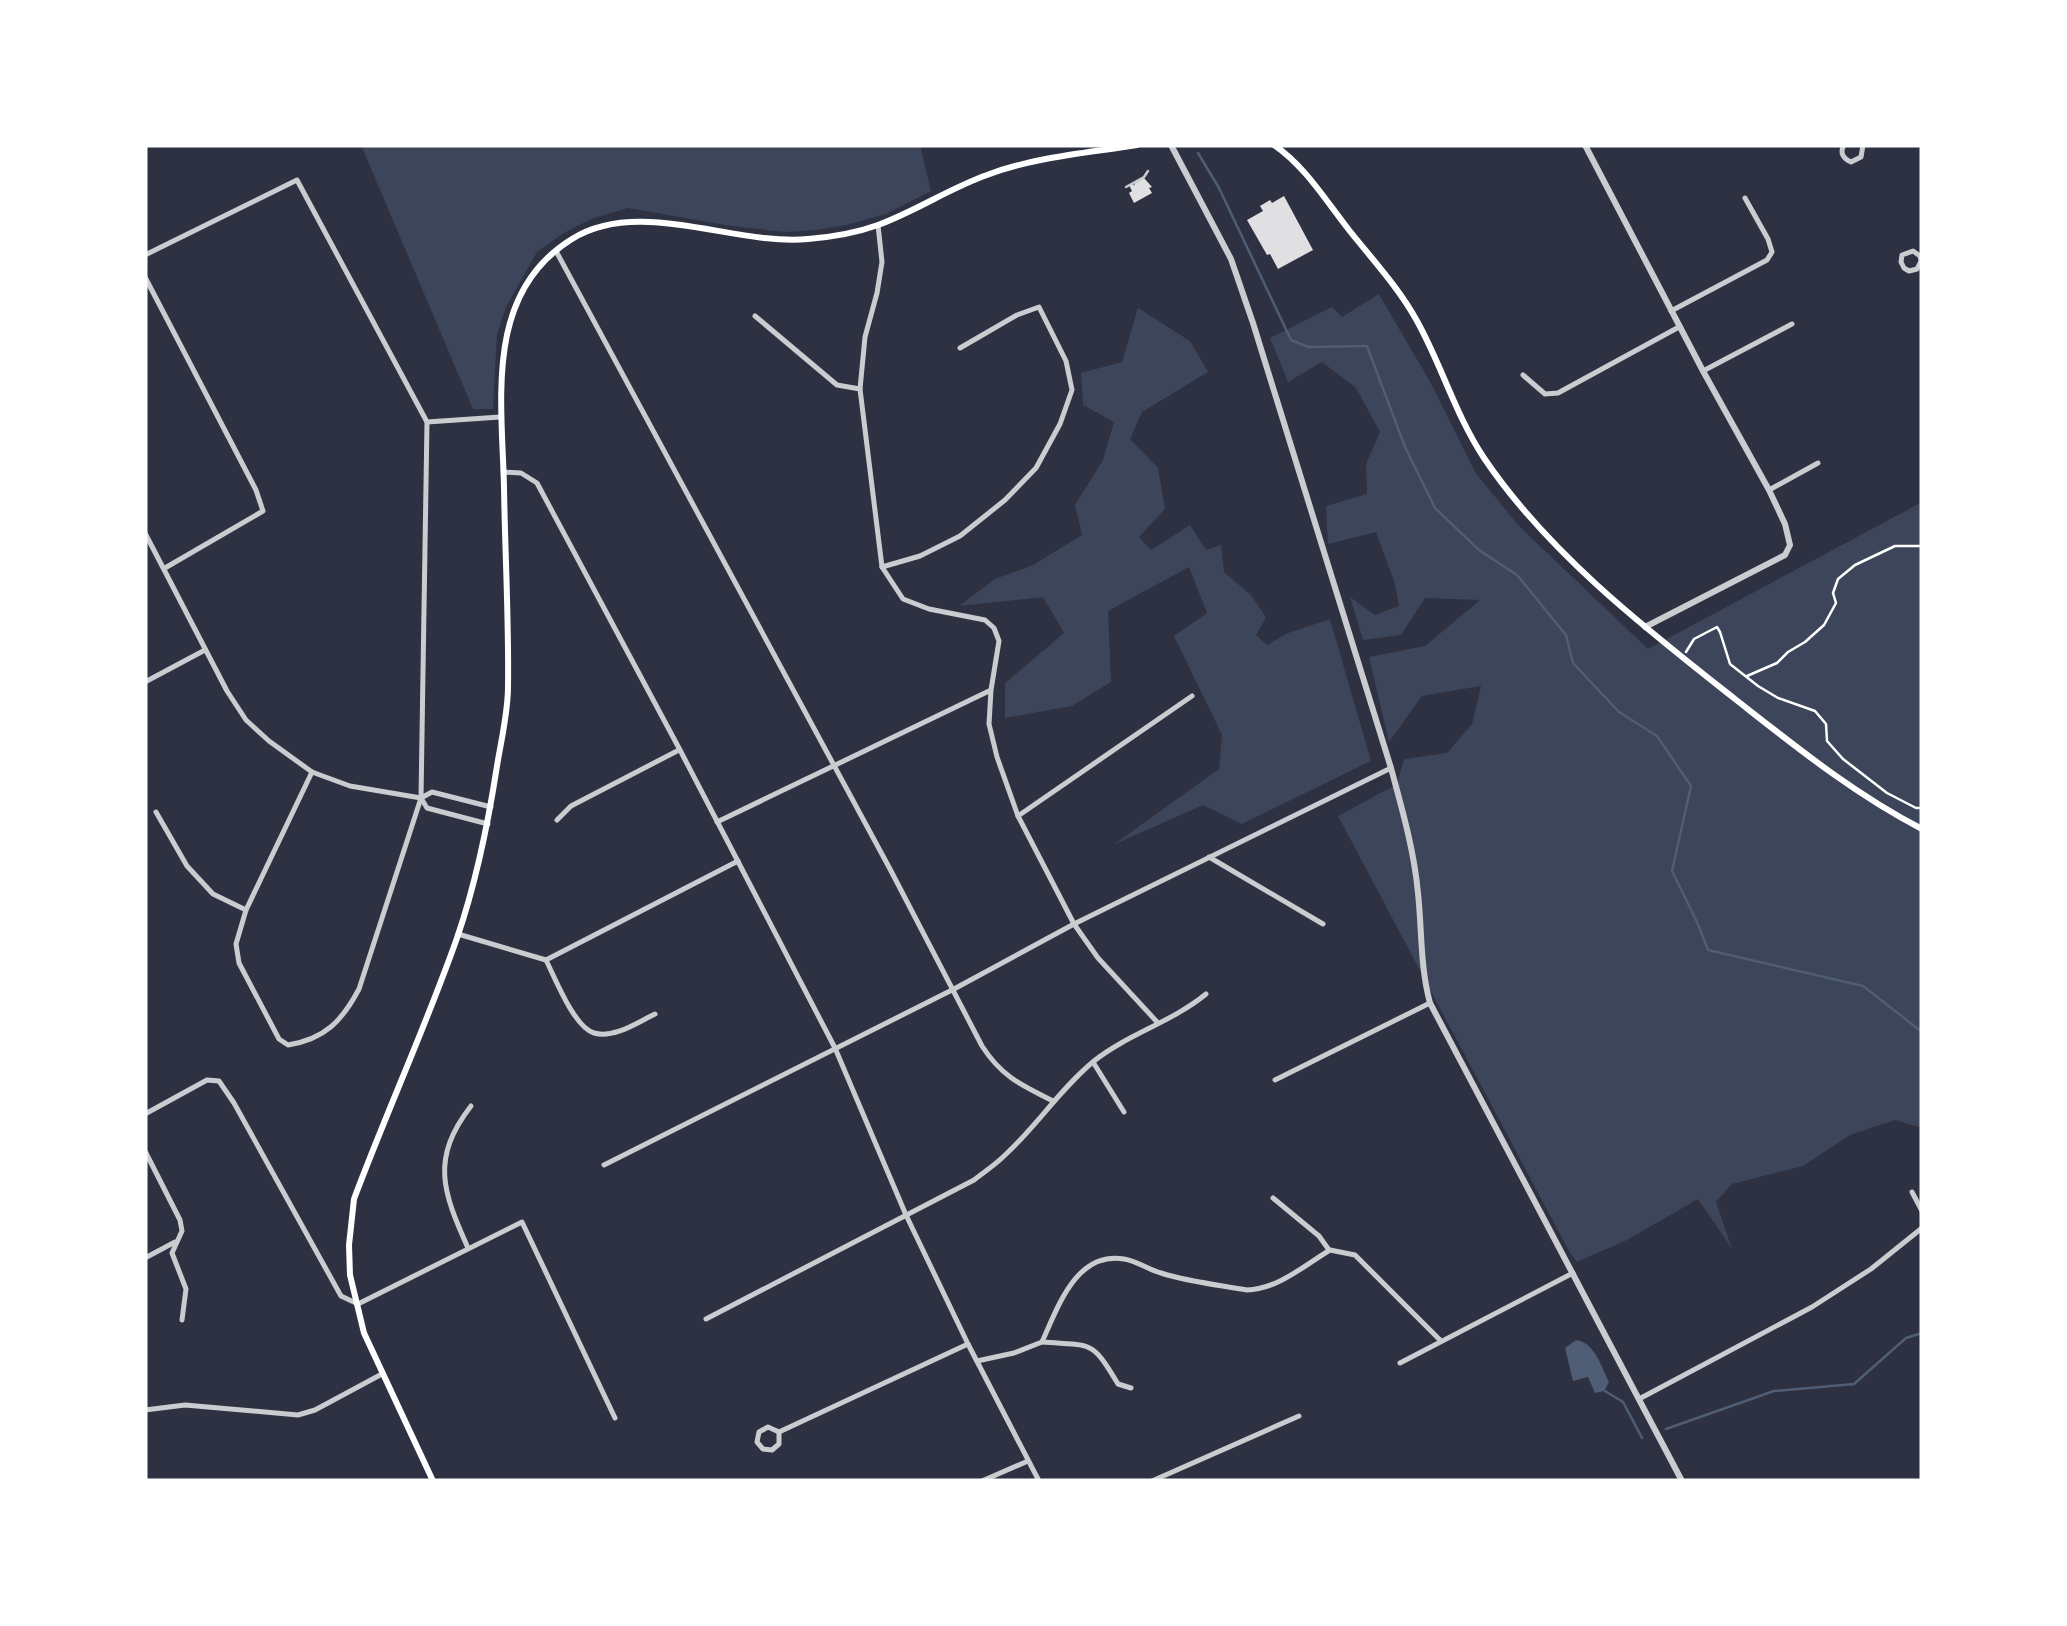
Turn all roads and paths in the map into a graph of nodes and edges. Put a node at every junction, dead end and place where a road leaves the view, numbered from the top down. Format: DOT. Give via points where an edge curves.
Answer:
graph roads {
  1 [pos="1136,145"];
  2 [pos="1171,145"];
  3 [pos="1274,145"];
  4 [pos="1585,145"];
  5 [pos="1844,145"];
  6 [pos="1861,145"];
  7 [pos="1148,171"];
  8 [pos="1126,187"];
  9 [pos="1745,198"];
  10 [pos="878,225"];
  11 [pos="556,251"];
  12 [pos="145,254"];
  13 [pos="1921,256"];
  14 [pos="145,277"];
  15 [pos="1672,311"];
  16 [pos="755,316"];
  17 [pos="1792,324"];
  18 [pos="1680,328"];
  19 [pos="960,348"];
  20 [pos="1702,371"];
  21 [pos="1522,376"];
  22 [pos="860,389"];
  23 [pos="500,417"];
  24 [pos="428,422"];
  25 [pos="1818,463"];
  26 [pos="504,472"];
  27 [pos="1769,490"];
  28 [pos="145,533"];
  29 [pos="1922,546"];
  30 [pos="882,567"];
  31 [pos="164,568"];
  32 [pos="1645,627"];
  33 [pos="205,650"];
  34 [pos="1682,657"];
  35 [pos="1746,676"];
  36 [pos="145,682"];
  37 [pos="991,690"];
  38 [pos="1192,696"];
  39 [pos="680,750"];
  40 [pos="834,764"];
  41 [pos="1390,768"];
  42 [pos="312,772"];
  43 [pos="421,798"];
  44 [pos="490,807"];
  45 [pos="1922,808"];
  46 [pos="156,812"];
  47 [pos="1018,816"];
  48 [pos="557,820"];
  49 [pos="717,822"];
  50 [pos="488,824"];
  51 [pos="1922,829"];
  52 [pos="1210,857"];
  53 [pos="738,860"];
  54 [pos="246,910"];
  55 [pos="1074,924"];
  56 [pos="1323,924"];
  57 [pos="458,934"];
  58 [pos="546,960"];
  59 [pos="954,988"];
  60 [pos="1206,994"];
  61 [pos="1430,1003"];
  62 [pos="655,1014"];
  63 [pos="1158,1023"];
  64 [pos="835,1048"];
  65 [pos="1093,1062"];
  66 [pos="1275,1080"];
  67 [pos="1053,1101"];
  68 [pos="471,1106"];
  69 [pos="1124,1112"];
  70 [pos="145,1114"];
  71 [pos="145,1150"];
  72 [pos="604,1165"];
  73 [pos="1912,1192"];
  74 [pos="1272,1198"];
  75 [pos="1922,1211"];
  76 [pos="906,1215"];
  77 [pos="1922,1228"];
  78 [pos="177,1241"];
  79 [pos="468,1248"];
  80 [pos="1329,1250"];
  81 [pos="145,1258"];
  82 [pos="1573,1273"];
  83 [pos="358,1304"];
  84 [pos="706,1319"];
  85 [pos="182,1320"];
  86 [pos="1440,1340"];
  87 [pos="1042,1342"];
  88 [pos="968,1344"];
  89 [pos="976,1361"];
  90 [pos="1400,1363"];
  91 [pos="382,1374"];
  92 [pos="1131,1388"];
  93 [pos="1639,1399"];
  94 [pos="145,1410"];
  95 [pos="1299,1416"];
  96 [pos="614,1418"];
  97 [pos="779,1432"];
  98 [pos="1028,1460"];
  99 [pos="433,1481"];
  100 [pos="982,1481"];
  101 [pos="1039,1481"];
  102 [pos="1152,1481"];
  103 [pos="1682,1481"];
  1 -- 10 [label="main road" via="993,172"];
  2 -- 41 [label="street" via="1231,259"];
  3 -- 32 [label="main road" via="1408,305 1456,410 1500,480 1582,571"];
  4 -- 15 [label="street"];
  5 -- 6 [label="street" via="1851,162 1860,157"];
  7 -- 8 [label="lane"];
  9 -- 15 [label="street" via="1768,239 1767,260"];
  10 -- 11 [label="main road" via="776,240 622,223 589,231"];
  10 -- 22 [label="street" via="882,262 864,336"];
  11 -- 23 [label="main road" via="526,283 514,308 502,348"];
  11 -- 40 [label="street"];
  12 -- 24 [label="street" via="297,180"];
  13 -- 13 [label="street" via="1917,269 1900,262 1913,251"];
  14 -- 31 [label="street" via="263,511"];
  15 -- 18 [label="street"];
  16 -- 22 [label="street" via="837,385"];
  17 -- 20 [label="street"];
  18 -- 20 [label="street"];
  18 -- 21 [label="street" via="1558,392 1545,394"];
  19 -- 30 [label="street" via="1040,307 1072,390 1060,424 1036,468 1005,500 960,536"];
  20 -- 27 [label="street"];
  22 -- 30 [label="street"];
  23 -- 24 [label="street"];
  23 -- 26 [label="main road"];
  24 -- 43 [label="street"];
  25 -- 27 [label="street"];
  26 -- 39 [label="street" via="537,483"];
  26 -- 44 [label="main road" via="508,692"];
  27 -- 32 [label="street" via="1790,544 1786,552"];
  28 -- 31 [label="street"];
  29 -- 35 [label="path" via="1896,546 1855,565 1838,578 1836,604 1824,625 1777,663"];
  30 -- 37 [label="street" via="903,599 994,628 999,641"];
  31 -- 33 [label="street"];
  32 -- 34 [label="main road"];
  33 -- 36 [label="street"];
  33 -- 42 [label="street" via="246,720"];
  34 -- 35 [label="path" via="1694,639 1717,627 1730,664"];
  34 -- 51 [label="main road" via="1822,767"];
  35 -- 45 [label="path" via="1778,698 1815,711 1843,759 1887,794"];
  37 -- 40 [label="street"];
  37 -- 47 [label="street" via="989,724"];
  38 -- 47 [label="street"];
  39 -- 48 [label="street" via="571,806"];
  39 -- 49 [label="street"];
  40 -- 49 [label="street"];
  40 -- 59 [label="street"];
  41 -- 52 [label="street"];
  41 -- 61 [label="street" via="1416,878"];
  42 -- 43 [label="street"];
  42 -- 54 [label="street"];
  43 -- 44 [label="street" via="432,792"];
  43 -- 50 [label="street" via="427,808"];
  43 -- 54 [label="street" via="358,989 329,1030 306,1042 279,1039 239,963 236,944"];
  44 -- 50 [label="main road"];
  46 -- 54 [label="street" via="187,866 213,894"];
  47 -- 55 [label="street"];
  49 -- 53 [label="street"];
  50 -- 57 [label="main road"];
  52 -- 55 [label="street"];
  52 -- 56 [label="street"];
  53 -- 58 [label="street"];
  53 -- 64 [label="street"];
  55 -- 59 [label="street"];
  55 -- 63 [label="street"];
  57 -- 58 [label="street"];
  57 -- 83 [label="main road" via="354,1199 350,1275"];
  58 -- 62 [label="street" via="566,1002 594,1033"];
  59 -- 64 [label="street"];
  59 -- 67 [label="street" via="994,1064 1010,1080"];
  60 -- 63 [label="street"];
  61 -- 66 [label="street"];
  61 -- 82 [label="street"];
  63 -- 65 [label="street"];
  64 -- 72 [label="street"];
  64 -- 76 [label="street"];
  65 -- 67 [label="street"];
  65 -- 69 [label="street"];
  67 -- 76 [label="street" via="974,1180"];
  68 -- 79 [label="street" via="456,1126 444,1180"];
  70 -- 83 [label="street" via="207,1080 219,1081 341,1296"];
  71 -- 78 [label="street" via="180,1220"];
  73 -- 75 [label="street"];
  74 -- 80 [label="street"];
  76 -- 84 [label="street"];
  76 -- 88 [label="street"];
  77 -- 93 [label="street" via="1812,1307"];
  78 -- 81 [label="street"];
  78 -- 85 [label="street" via="172,1253 186,1289"];
  79 -- 83 [label="street"];
  79 -- 96 [label="street" via="522,1222"];
  80 -- 86 [label="street" via="1354,1255"];
  80 -- 87 [label="street" via="1260,1290 1106,1260 1082,1270"];
  82 -- 86 [label="street"];
  82 -- 93 [label="street"];
  83 -- 91 [label="main road"];
  86 -- 90 [label="street"];
  87 -- 89 [label="street"];
  87 -- 92 [label="street" via="1087,1345 1118,1384"];
  88 -- 89 [label="street"];
  88 -- 97 [label="street"];
  89 -- 98 [label="street"];
  91 -- 94 [label="street" via="298,1415 185,1404"];
  91 -- 99 [label="main road"];
  93 -- 103 [label="street"];
  95 -- 102 [label="street"];
  97 -- 97 [label="street" via="768,1427 757,1442 772,1450"];
  98 -- 100 [label="street"];
  98 -- 101 [label="street"];
}
